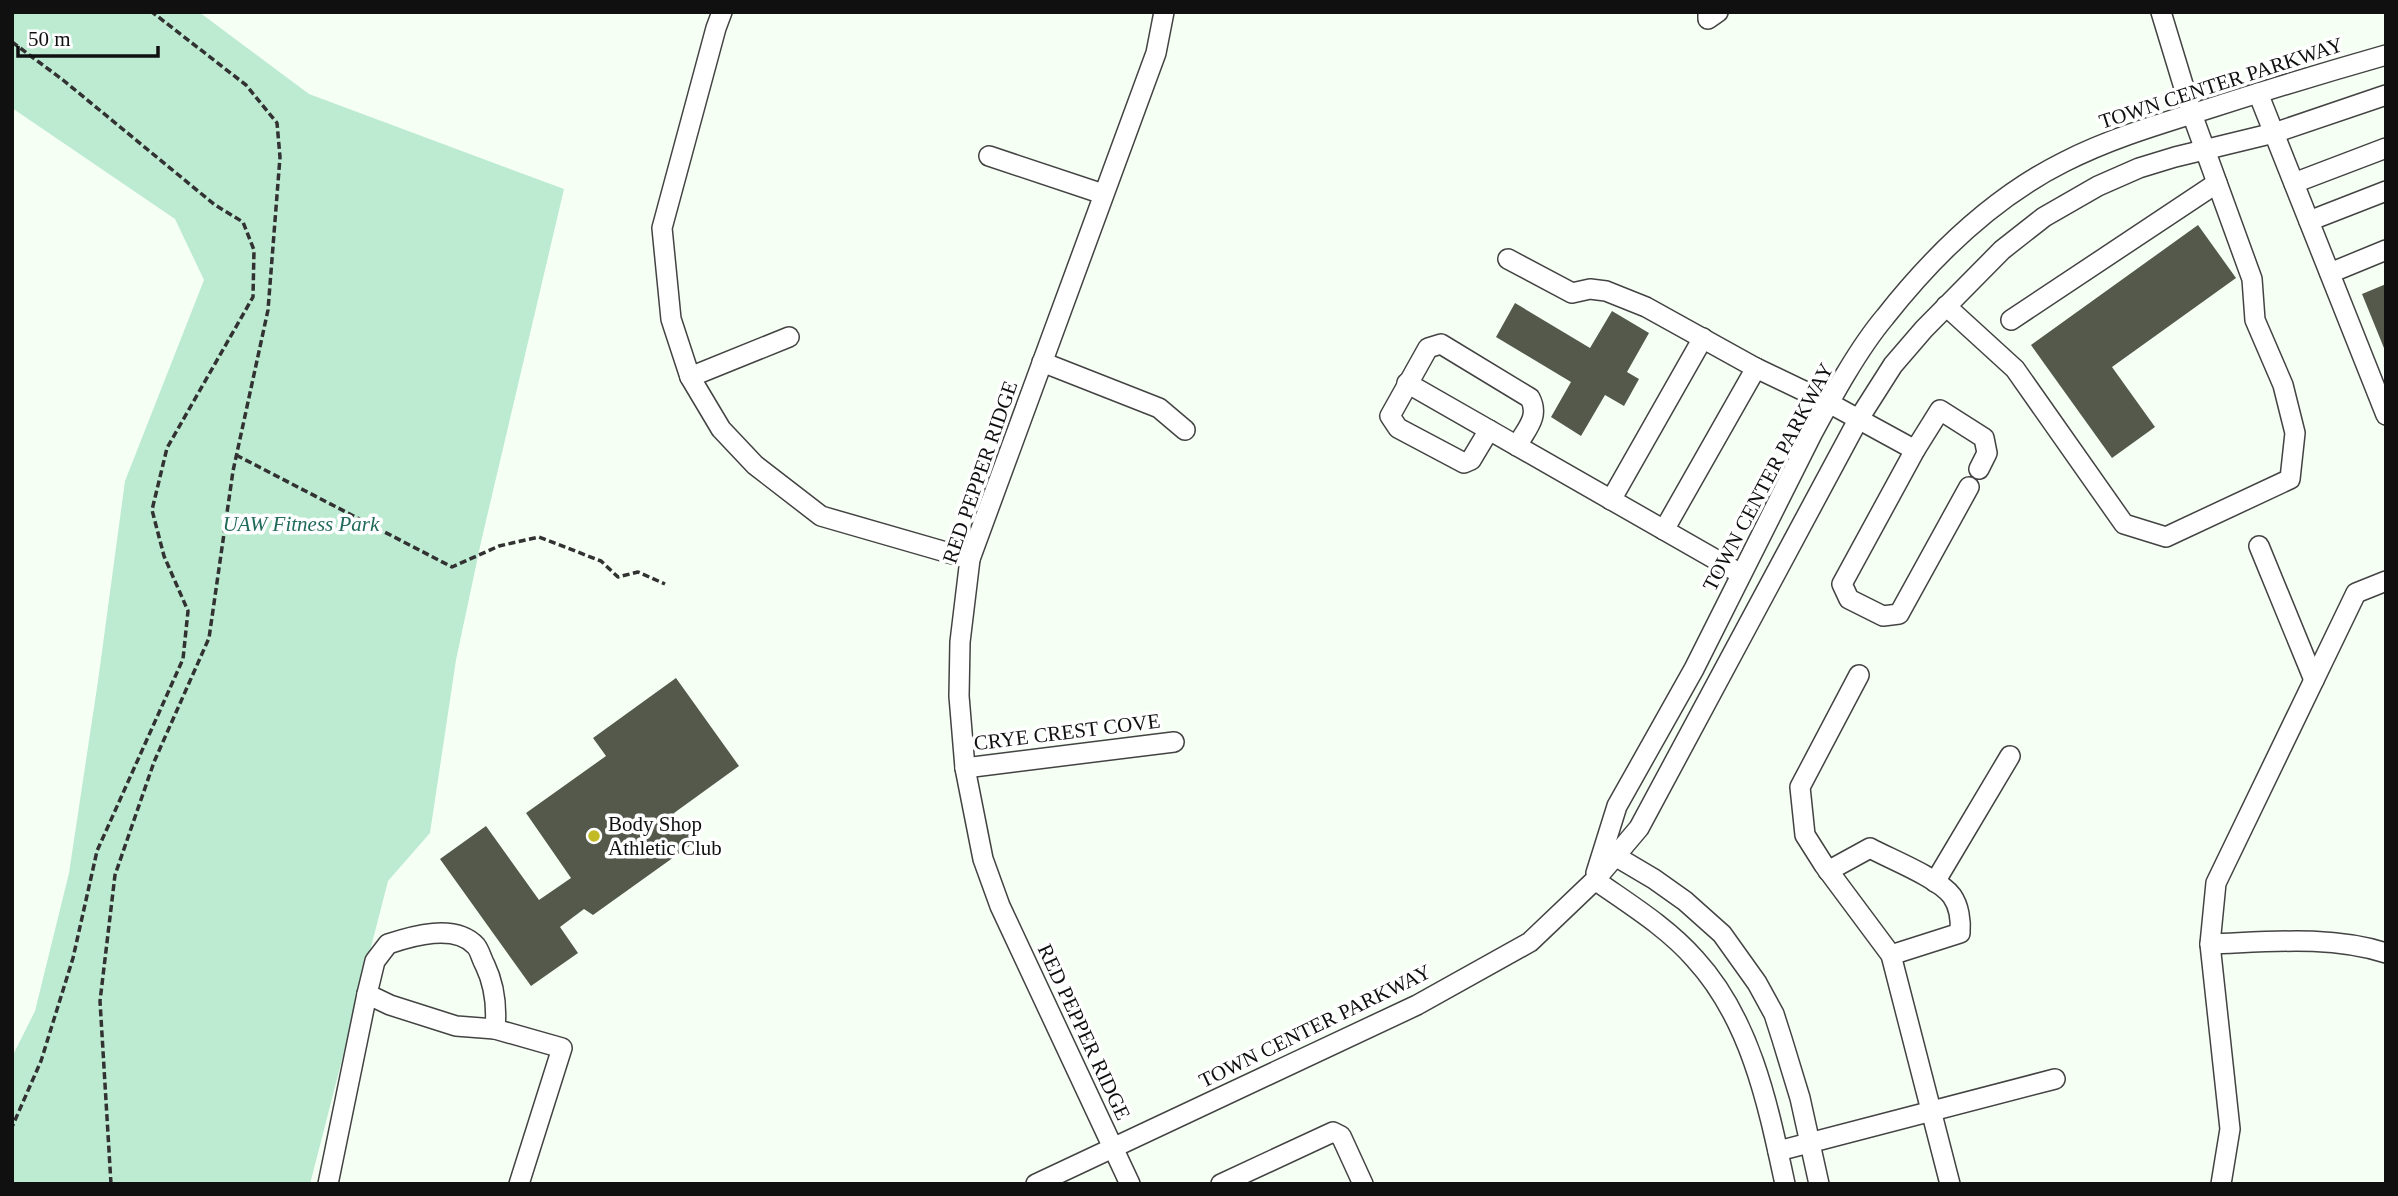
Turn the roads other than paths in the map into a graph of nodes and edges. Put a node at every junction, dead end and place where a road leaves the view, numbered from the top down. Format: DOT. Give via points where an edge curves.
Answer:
graph roads {
  1 [pos="722,12"];
  2 [pos="1164,12"];
  3 [pos="1708,12"];
  4 [pos="1718,12"];
  5 [pos="2161,12"];
  6 [pos="2386,55"];
  7 [pos="2258,93"];
  8 [pos="2386,96"];
  9 [pos="2192,114"];
  10 [pos="2274,133"];
  11 [pos="2386,148"];
  12 [pos="2205,149"];
  13 [pos="989,156"];
  14 [pos="2217,183"];
  15 [pos="2294,183"];
  16 [pos="2386,191"];
  17 [pos="1103,194"];
  18 [pos="2309,221"];
  19 [pos="2386,250"];
  20 [pos="1508,259"];
  21 [pos="2330,273"];
  22 [pos="1946,306"];
  23 [pos="2011,320"];
  24 [pos="789,337"];
  25 [pos="1703,338"];
  26 [pos="1042,362"];
  27 [pos="1756,368"];
  28 [pos="690,377"];
  29 [pos="1407,383"];
  30 [pos="1829,402"];
  31 [pos="2386,415"];
  32 [pos="1858,420"];
  33 [pos="1185,430"];
  34 [pos="1489,430"];
  35 [pos="1517,446"];
  36 [pos="1915,450"];
  37 [pos="1979,469"];
  38 [pos="1969,486"];
  39 [pos="1611,500"];
  40 [pos="1664,530"];
  41 [pos="2259,546"];
  42 [pos="970,559"];
  43 [pos="1741,574"];
  44 [pos="2386,581"];
  45 [pos="1859,675"];
  46 [pos="2314,680"];
  47 [pos="1174,742"];
  48 [pos="2010,756"];
  49 [pos="965,768"];
  50 [pos="1609,853"];
  51 [pos="1828,871"];
  52 [pos="1595,880"];
  53 [pos="1935,882"];
  54 [pos="2210,944"];
  55 [pos="2386,953"];
  56 [pos="1891,955"];
  57 [pos="367,994"];
  58 [pos="495,1029"];
  59 [pos="2055,1079"];
  60 [pos="1933,1112"];
  61 [pos="1810,1145"];
  62 [pos="1112,1148"];
  63 [pos="1778,1151"];
  64 [pos="328,1184"];
  65 [pos="519,1184"];
  66 [pos="1036,1184"];
  67 [pos="1129,1184"];
  68 [pos="1221,1184"];
  69 [pos="1363,1184"];
  70 [pos="1785,1184"];
  71 [pos="1819,1184"];
  72 [pos="1950,1184"];
  73 [pos="2221,1184"];
  1 -- 28 [label="street" via="662,228 671,319"];
  2 -- 17 [label="street, RED PEPPER RIDGE" via="1156,53"];
  3 -- 4 [label="street" via="1708,19"];
  5 -- 9 [label="street"];
  6 -- 7 [label="street, TOWN CENTER PARKWAY"];
  7 -- 9 [label="street, TOWN CENTER PARKWAY"];
  7 -- 10 [label="street"];
  8 -- 10 [label="street, TOWN CENTER PARKWAY"];
  9 -- 12 [label="street"];
  9 -- 30 [label="street, TOWN CENTER PARKWAY" via="2132,132 2063,162 2003,199 1923,272 1883,318"];
  10 -- 12 [label="street, TOWN CENTER PARKWAY"];
  10 -- 15 [label="street"];
  11 -- 15 [label="street"];
  12 -- 14 [label="street"];
  12 -- 22 [label="street, TOWN CENTER PARKWAY" via="2139,168 2044,217 2002,250"];
  13 -- 17 [label="street"];
  14 -- 22 [label="street" via="2252,279 2255,320 2283,385 2295,433 2290,479 2166,537 2124,524 2015,369"];
  14 -- 23 [label="street"];
  15 -- 18 [label="street"];
  16 -- 18 [label="street"];
  17 -- 26 [label="street, RED PEPPER RIDGE"];
  18 -- 21 [label="street"];
  19 -- 21 [label="street"];
  20 -- 25 [label="street" via="1572,293 1606,291"];
  21 -- 31 [label="street"];
  22 -- 32 [label="street, TOWN CENTER PARKWAY" via="1893,365"];
  24 -- 28 [label="street"];
  25 -- 27 [label="street"];
  25 -- 39 [label="street"];
  26 -- 33 [label="street" via="1159,408"];
  26 -- 42 [label="street, RED PEPPER RIDGE"];
  27 -- 30 [label="street"];
  27 -- 40 [label="street"];
  28 -- 42 [label="street" via="721,429 755,465 821,516"];
  29 -- 34 [label="street"];
  29 -- 34 [label="street" via="1390,416 1398,428 1464,463 1471,460"];
  29 -- 35 [label="street" via="1428,348 1441,344 1449,348 1530,398 1534,416"];
  30 -- 32 [label="street"];
  30 -- 43 [label="street, TOWN CENTER PARKWAY"];
  32 -- 36 [label="street"];
  32 -- 50 [label="street, TOWN CENTER PARKWAY" via="1639,828"];
  34 -- 35 [label="street"];
  35 -- 39 [label="street"];
  36 -- 37 [label="street" via="1940,410 1984,438 1987,453"];
  36 -- 38 [label="street" via="1842,584 1849,599 1883,616 1899,614"];
  39 -- 40 [label="street"];
  40 -- 43 [label="street"];
  41 -- 46 [label="street"];
  42 -- 49 [label="street, RED PEPPER RIDGE" via="960,642"];
  43 -- 50 [label="street, TOWN CENTER PARKWAY" via="1617,806"];
  44 -- 46 [label="street" via="2356,593"];
  45 -- 51 [label="street" via="1800,787 1805,835"];
  46 -- 54 [label="street" via="2216,883"];
  47 -- 49 [label="street, CRYE CREST COVE"];
  48 -- 53 [label="street"];
  49 -- 62 [label="street, RED PEPPER RIDGE" via="983,859 1000,906"];
  50 -- 52 [label="street, TOWN CENTER PARKWAY"];
  50 -- 61 [label="street" via="1654,879 1713,925 1757,983 1778,1027"];
  51 -- 53 [label="street" via="1870,848"];
  51 -- 56 [label="street"];
  52 -- 62 [label="street, TOWN CENTER PARKWAY" via="1530,942 1429,998"];
  52 -- 63 [label="street" via="1662,928 1695,959 1728,1003 1768,1107"];
  53 -- 56 [label="street" via="1952,896 1961,918 1960,933"];
  54 -- 55 [label="street" via="2305,941"];
  54 -- 73 [label="street" via="2230,1129"];
  56 -- 60 [label="street"];
  57 -- 58 [label="street" via="456,1026"];
  57 -- 58 [label="street" via="375,961 388,944 438,932 455,934 475,945 488,971 497,1005"];
  57 -- 64 [label="street"];
  58 -- 65 [label="street" via="562,1048"];
  59 -- 60 [label="street"];
  60 -- 61 [label="street"];
  60 -- 72 [label="street"];
  61 -- 63 [label="street"];
  61 -- 71 [label="street"];
  62 -- 66 [label="street, TOWN CENTER PARKWAY"];
  62 -- 67 [label="street, RED PEPPER RIDGE"];
  63 -- 70 [label="street"];
  68 -- 69 [label="street" via="1333,1132 1341,1136"];
}
